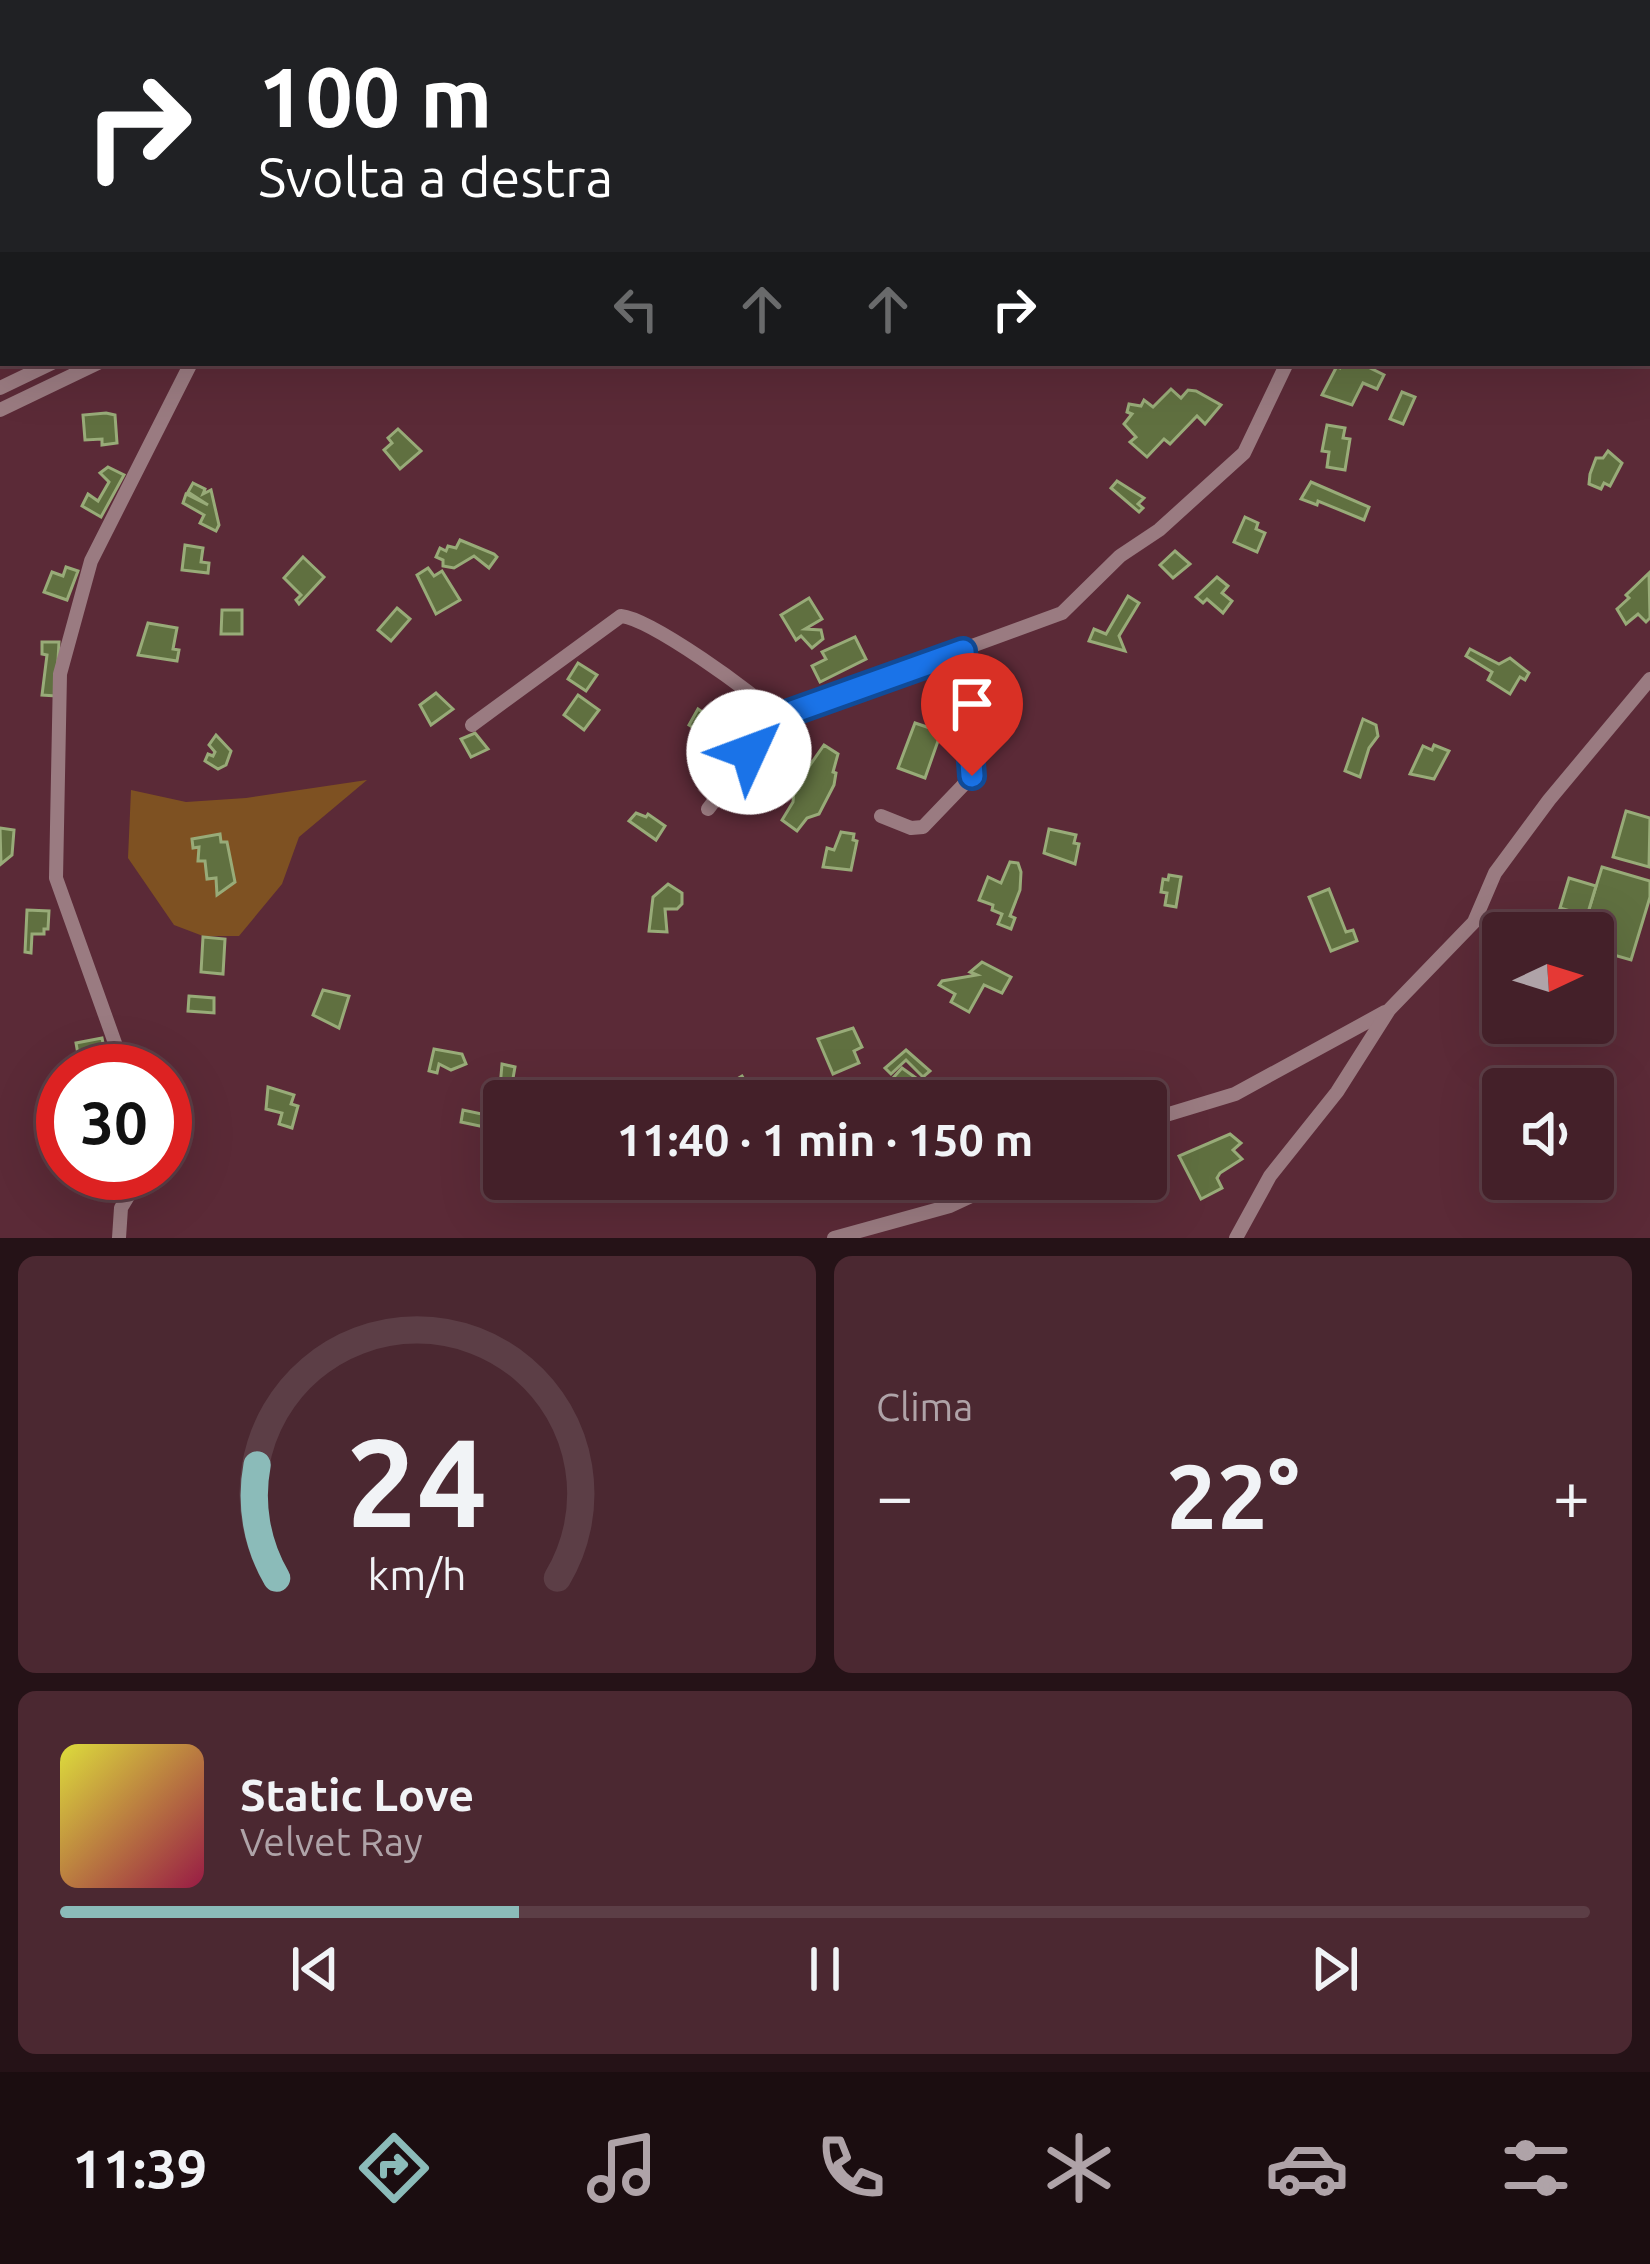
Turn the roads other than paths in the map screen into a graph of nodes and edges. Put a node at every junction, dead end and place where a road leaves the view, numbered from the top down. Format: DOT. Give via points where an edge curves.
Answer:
graph roads {
  1 [pos="46,366"];
  2 [pos="92,366"];
  3 [pos="190,366"];
  4 [pos="1286,366"];
  5 [pos="0,388"];
  6 [pos="0,410"];
  7 [pos="963,651"];
  8 [pos="1650,679"];
  9 [pos="778,717"];
  10 [pos="472,725"];
  11 [pos="708,809"];
  12 [pos="881,816"];
  13 [pos="1389,1010"];
  14 [pos="115,1044"];
  15 [pos="1167,1115"];
  16 [pos="126,1200"];
  17 [pos="963,1200"];
  18 [pos="119,1238"];
  19 [pos="834,1238"];
  20 [pos="1236,1238"];
  1 -- 5 [label="street"];
  2 -- 6 [label="street"];
  3 -- 14 [label="street" via="92,561 60,674 56,878"];
  4 -- 7 [label="street" via="1244,453 1159,530 1062,613"];
  7 -- 9 [label="street"];
  7 -- 12 [label="street" via="972,776 923,827"];
  8 -- 13 [label="street" via="1495,873 1474,922"];
  9 -- 10 [label="street" via="635,617 621,616"];
  9 -- 11 [label="street"];
  13 -- 15 [label="street" via="1235,1094"];
  13 -- 20 [label="street" via="1270,1176"];
  16 -- 18 [label="street"];
  17 -- 19 [label="street"];
}
